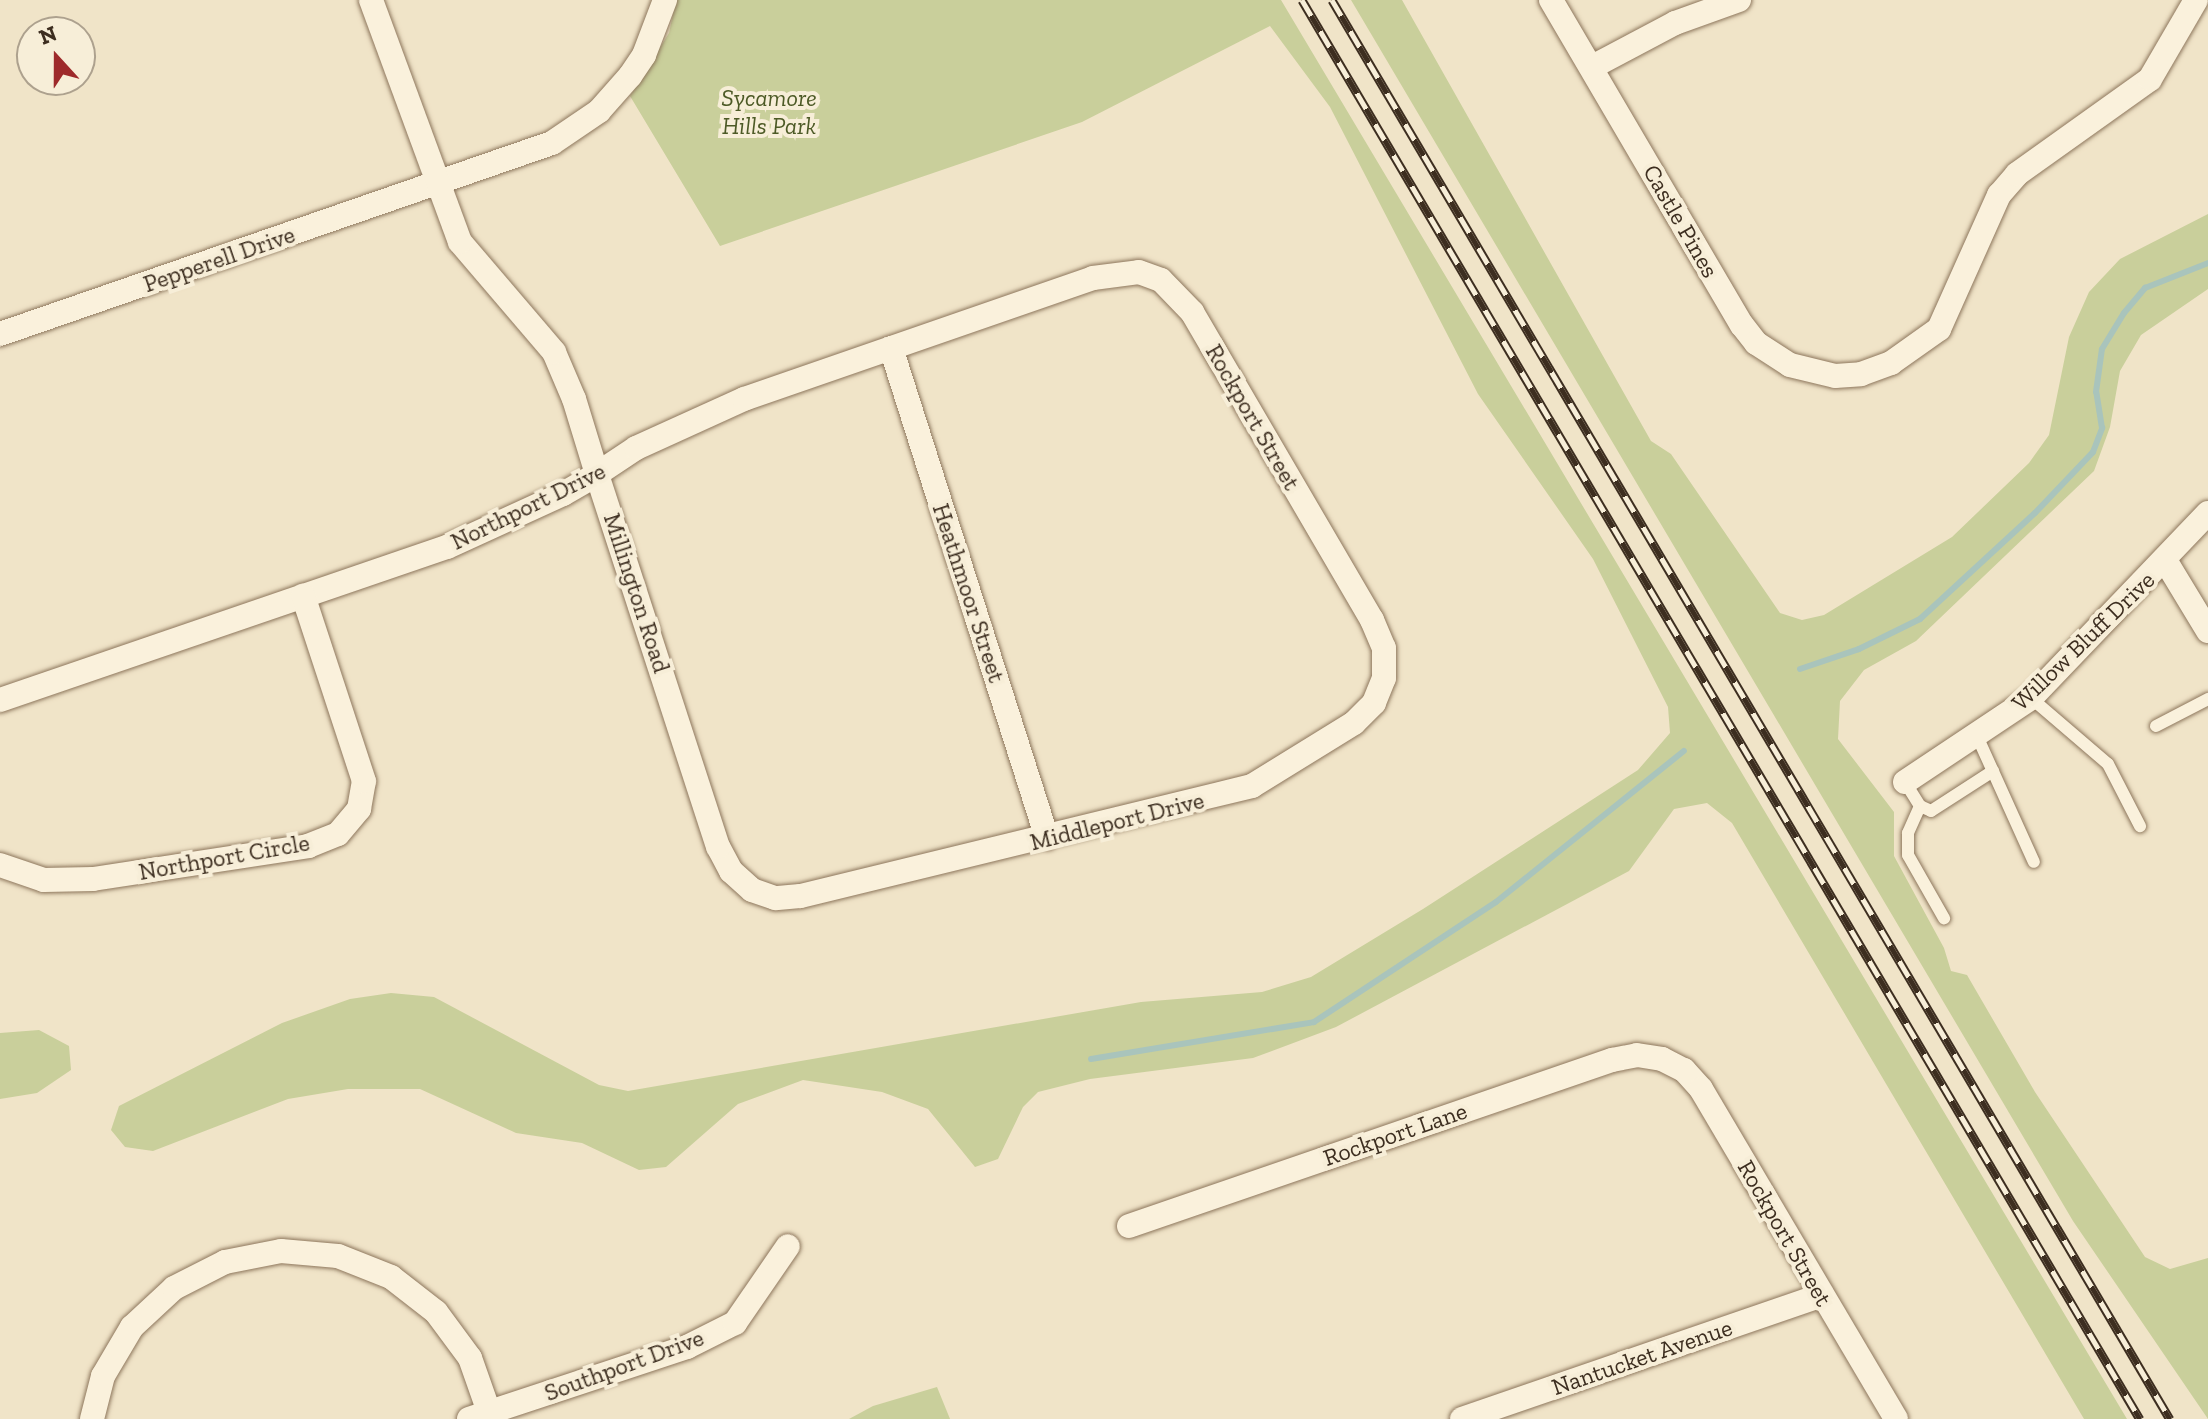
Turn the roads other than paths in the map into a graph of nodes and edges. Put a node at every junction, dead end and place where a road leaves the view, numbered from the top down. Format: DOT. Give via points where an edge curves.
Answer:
graph roads {
  1 [pos="371,0"];
  2 [pos="665,0"];
  3 [pos="1551,0"];
  4 [pos="1739,0"];
  5 [pos="2196,0"];
  6 [pos="1592,67"];
  7 [pos="437,184"];
  8 [pos="1093,278"];
  9 [pos="0,334"];
  10 [pos="891,348"];
  11 [pos="597,474"];
  12 [pos="2208,513"];
  13 [pos="2165,560"];
  14 [pos="303,596"];
  15 [pos="1372,620"];
  16 [pos="2208,631"];
  17 [pos="2031,698"];
  18 [pos="0,700"];
  19 [pos="2205,702"];
  20 [pos="2208,718"];
  21 [pos="2156,726"];
  22 [pos="1977,736"];
  23 [pos="1993,771"];
  24 [pos="1905,782"];
  25 [pos="1920,806"];
  26 [pos="2140,826"];
  27 [pos="1047,838"];
  28 [pos="2034,862"];
  29 [pos="0,865"];
  30 [pos="752,890"];
  31 [pos="1944,918"];
  32 [pos="1662,1059"];
  33 [pos="1129,1226"];
  34 [pos="788,1246"];
  35 [pos="1822,1295"];
  36 [pos="479,1416"];
  37 [pos="92,1419"];
  38 [pos="1462,1419"];
  39 [pos="1896,1419"];
  1 -- 7 [label="street, Millington Road"];
  2 -- 7 [label="street, Pepperell Drive" via="644,55 599,111 524,156"];
  3 -- 6 [label="street, Castle Pines"];
  4 -- 6 [label="street" via="1675,23"];
  5 -- 6 [label="street, Castle Pines" via="2150,79 2017,174 1999,195 1939,329 1916,349 1861,374 1811,371 1756,343"];
  7 -- 9 [label="street, Pepperell Drive"];
  7 -- 11 [label="street, Millington Road" via="460,242 554,352"];
  8 -- 10 [label="street, Northport Drive"];
  8 -- 15 [label="street, Rockport Street" via="1139,272 1161,280 1179,295"];
  10 -- 11 [label="street, Northport Drive" via="744,399 636,448"];
  10 -- 27 [label="street, Heathmoor Street"];
  11 -- 14 [label="street, Northport Drive" via="447,547"];
  11 -- 30 [label="street, Millington Road" via="718,847 731,871"];
  12 -- 13 [label="street, Willow Bluff Drive"];
  13 -- 16 [label="street"];
  13 -- 17 [label="street, Willow Bluff Drive"];
  14 -- 18 [label="street, Northport Drive"];
  14 -- 29 [label="street, Northport Circle" via="364,781 359,809 338,834 308,846 93,879 44,880"];
  15 -- 27 [label="street, Middleport Drive" via="1384,648 1384,678 1374,703 1354,723 1252,786"];
  17 -- 22 [label="street, Willow Bluff Drive"];
  17 -- 26 [label="lane" via="2108,764"];
  19 -- 20 [label="lane"];
  19 -- 21 [label="lane"];
  22 -- 23 [label="lane"];
  22 -- 24 [label="street, Willow Bluff Drive"];
  23 -- 25 [label="lane" via="1951,802 1931,811"];
  23 -- 28 [label="lane"];
  24 -- 25 [label="lane"];
  25 -- 31 [label="lane" via="1908,833 1908,855"];
  27 -- 30 [label="street, Middleport Drive" via="800,896 775,898"];
  32 -- 33 [label="street, Rockport Lane" via="1637,1055 1612,1060"];
  32 -- 35 [label="street, Rockport Street" via="1684,1070 1701,1089"];
  34 -- 36 [label="street, Southport Drive" via="735,1323 687,1347"];
  35 -- 38 [label="street, Nantucket Avenue"];
  35 -- 39 [label="street, Rockport Street"];
  36 -- 37 [label="street" via="470,1358 436,1312 391,1277 338,1256 281,1251 225,1262 174,1288 132,1327 103,1376"];
}
